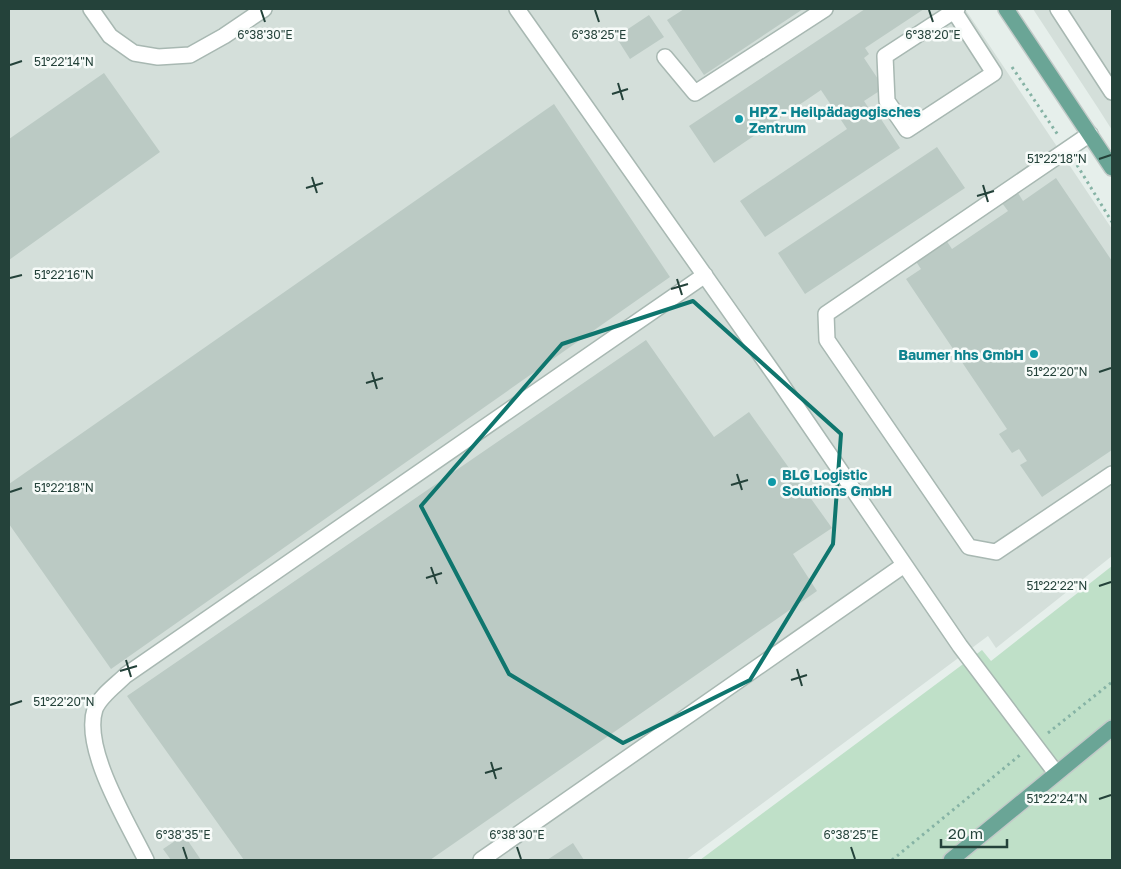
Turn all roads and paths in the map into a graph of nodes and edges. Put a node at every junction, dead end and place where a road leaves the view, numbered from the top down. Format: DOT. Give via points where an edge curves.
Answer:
graph roads {
  1 [pos="91,9"];
  2 [pos="264,9"];
  3 [pos="517,9"];
  4 [pos="825,9"];
  5 [pos="1006,9"];
  6 [pos="1058,9"];
  7 [pos="955,10"];
  8 [pos="665,57"];
  9 [pos="1012,66"];
  10 [pos="1112,92"];
  11 [pos="1090,134"];
  12 [pos="1067,148"];
  13 [pos="1112,168"];
  14 [pos="1112,222"];
  15 [pos="705,275"];
  16 [pos="1112,474"];
  17 [pos="904,565"];
  18 [pos="1112,682"];
  19 [pos="1112,728"];
  20 [pos="1034,744"];
  21 [pos="1056,773"];
  22 [pos="146,860"];
  23 [pos="481,860"];
  24 [pos="892,860"];
  25 [pos="951,860"];
  1 -- 2 [label="lane" via="110,36 134,53 158,56 190,55"];
  3 -- 15 [label="lane"];
  4 -- 8 [label="lane" via="695,93"];
  5 -- 11 [label="main road"];
  6 -- 10 [label="lane"];
  7 -- 7 [label="lane" via="885,56 887,101 907,130 994,73"];
  9 -- 12 [label="path"];
  11 -- 12 [label="lane"];
  11 -- 13 [label="main road"];
  12 -- 14 [label="path"];
  12 -- 16 [label="lane" via="826,314 827,340 970,547 996,552"];
  15 -- 17 [label="lane"];
  15 -- 22 [label="lane" via="126,675 107,692 95,708 91,732 97,757"];
  17 -- 20 [label="lane"];
  17 -- 23 [label="lane"];
  18 -- 20 [label="path"];
  19 -- 21 [label="main road"];
  20 -- 21 [label="lane"];
  20 -- 24 [label="path"];
  21 -- 25 [label="main road"];
}
